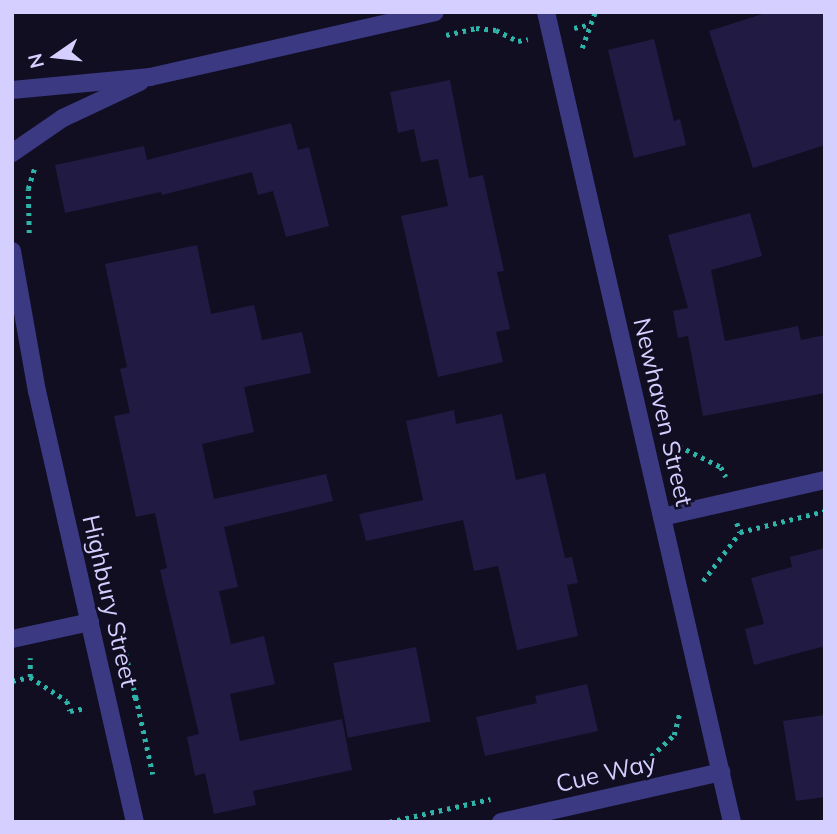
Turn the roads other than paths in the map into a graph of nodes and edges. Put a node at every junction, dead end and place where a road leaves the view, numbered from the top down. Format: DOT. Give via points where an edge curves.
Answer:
graph roads {
  1 [pos="435,12"];
  2 [pos="546,12"];
  3 [pos="150,77"];
  4 [pos="12,90"];
  5 [pos="12,153"];
  6 [pos="12,251"];
  7 [pos="12,319"];
  8 [pos="37,391"];
  9 [pos="825,480"];
  10 [pos="662,517"];
  11 [pos="90,622"];
  12 [pos="12,639"];
  13 [pos="721,772"];
  14 [pos="135,822"];
  15 [pos="501,822"];
  16 [pos="732,822"];
  1 -- 3 [label="street"];
  2 -- 10 [label="street, Newhaven Street"];
  3 -- 4 [label="street"];
  3 -- 5 [label="street" via="64,118"];
  6 -- 8 [label="street, Highbury Street"];
  7 -- 8 [label="street, Highbury Street"];
  8 -- 11 [label="street, Highbury Street"];
  9 -- 10 [label="street"];
  10 -- 13 [label="street, Newhaven Street"];
  11 -- 12 [label="street"];
  11 -- 14 [label="street, Highbury Street"];
  13 -- 15 [label="street, Cue Way"];
  13 -- 16 [label="street, Newhaven Street"];
}
